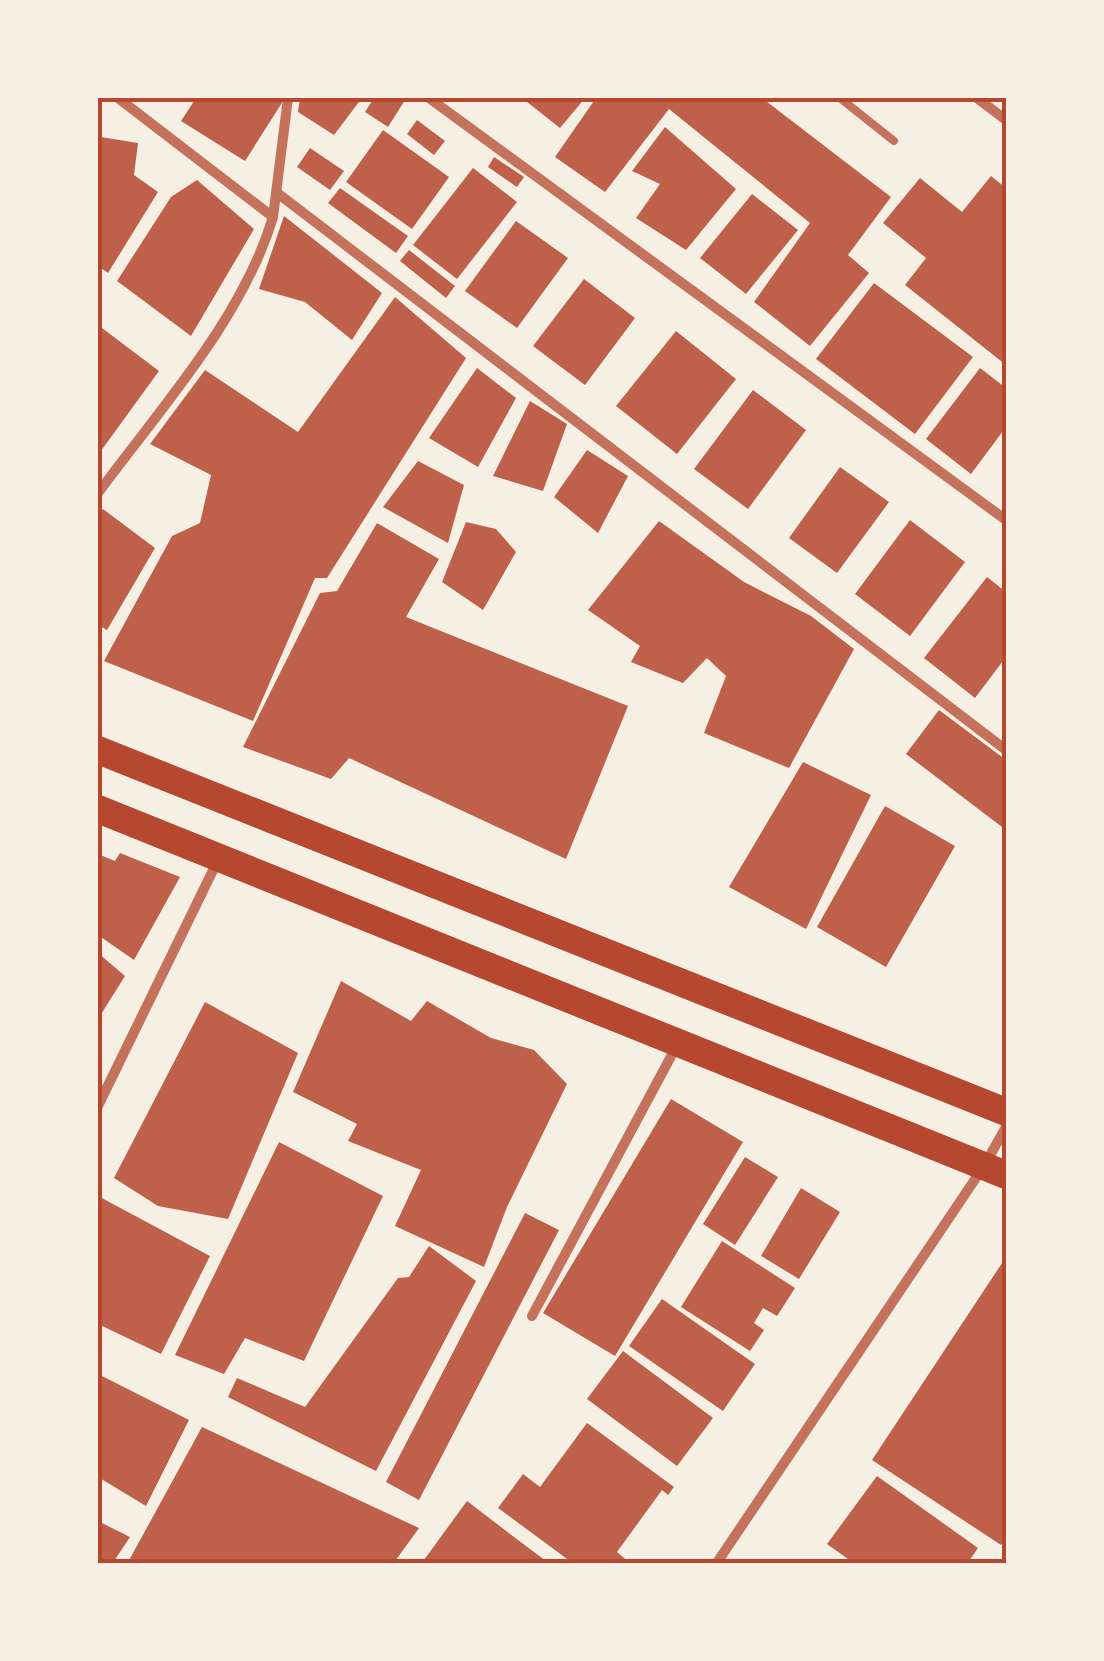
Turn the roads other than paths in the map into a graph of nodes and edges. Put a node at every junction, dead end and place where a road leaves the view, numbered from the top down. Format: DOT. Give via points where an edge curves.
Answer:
graph roads {
  1 [pos="118,98"];
  2 [pos="288,98"];
  3 [pos="429,98"];
  4 [pos="840,98"];
  5 [pos="978,98"];
  6 [pos="1006,120"];
  7 [pos="894,140"];
  8 [pos="276,192"];
  9 [pos="273,217"];
  10 [pos="98,494"];
  11 [pos="1006,520"];
  12 [pos="98,750"];
  13 [pos="1006,750"];
  14 [pos="98,809"];
  15 [pos="220,856"];
  16 [pos="679,1042"];
  17 [pos="98,1106"];
  18 [pos="1006,1112"];
  19 [pos="1006,1127"];
  20 [pos="995,1171"];
  21 [pos="532,1316"];
  22 [pos="716,1564"];
  1 -- 9 [label="street"];
  2 -- 8 [label="street"];
  3 -- 11 [label="street"];
  4 -- 7 [label="lane"];
  5 -- 6 [label="street"];
  8 -- 9 [label="street"];
  8 -- 13 [label="street"];
  9 -- 10 [label="street" via="246,287"];
  12 -- 18 [label="highway"];
  14 -- 15 [label="highway"];
  15 -- 16 [label="highway"];
  15 -- 17 [label="street"];
  16 -- 20 [label="highway"];
  16 -- 21 [label="street"];
  19 -- 20 [label="street"];
  20 -- 22 [label="street"];
}
